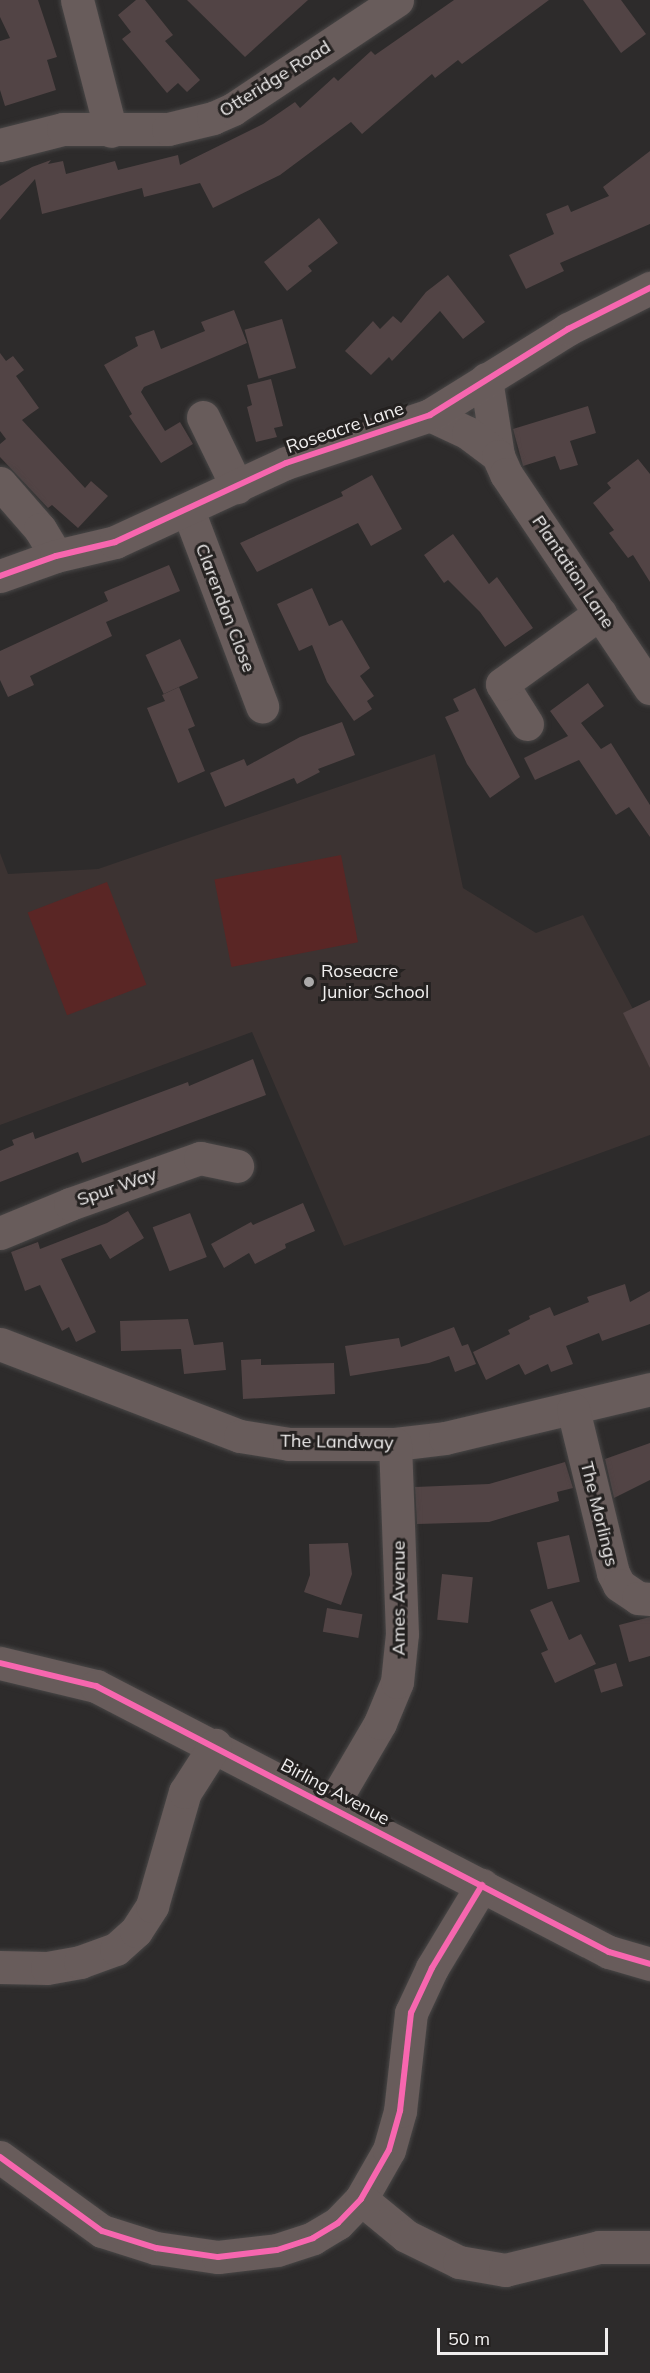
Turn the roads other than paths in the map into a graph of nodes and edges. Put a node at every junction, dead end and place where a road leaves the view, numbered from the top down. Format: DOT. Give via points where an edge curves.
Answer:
graph roads {
  1 [pos="77,0"];
  2 [pos="397,0"];
  3 [pos="111,130"];
  4 [pos="0,145"];
  5 [pos="650,288"];
  6 [pos="486,379"];
  7 [pos="430,415"];
  8 [pos="202,417"];
  9 [pos="498,456"];
  10 [pos="0,483"];
  11 [pos="237,487"];
  12 [pos="188,510"];
  13 [pos="56,556"];
  14 [pos="0,576"];
  15 [pos="600,613"];
  16 [pos="650,688"];
  17 [pos="262,706"];
  18 [pos="527,724"];
  19 [pos="237,1166"];
  20 [pos="0,1233"];
  21 [pos="0,1344"];
  22 [pos="650,1389"];
  23 [pos="573,1409"];
  24 [pos="396,1444"];
  25 [pos="650,1599"];
  26 [pos="0,1663"];
  27 [pos="215,1745"];
  28 [pos="331,1807"];
  29 [pos="482,1885"];
  30 [pos="650,1964"];
  31 [pos="0,1967"];
  32 [pos="0,2157"];
  33 [pos="361,2199"];
  34 [pos="650,2247"];
  1 -- 3 [label="street"];
  2 -- 3 [label="street, Otteridge Road" via="233,109 168,129"];
  3 -- 4 [label="street, Otteridge Road" via="63,129"];
  5 -- 6 [label="street, Roseacre Lane" via="568,329"];
  6 -- 7 [label="street, Roseacre Lane"];
  6 -- 9 [label="street, Plantation Lane"];
  7 -- 9 [label="street, Plantation Lane" via="468,433"];
  7 -- 11 [label="street, Roseacre Lane" via="365,439 325,448"];
  8 -- 11 [label="street"];
  9 -- 15 [label="street, Plantation Lane" via="506,474"];
  10 -- 13 [label="street" via="40,529"];
  11 -- 12 [label="street, Roseacre Lane"];
  12 -- 13 [label="street, Roseacre Lane" via="115,542"];
  12 -- 17 [label="street, Clarendon Close"];
  13 -- 14 [label="street, Roseacre Lane"];
  15 -- 16 [label="street, Plantation Lane"];
  15 -- 18 [label="street" via="502,684"];
  19 -- 20 [label="street, Spur Way" via="200,1158"];
  21 -- 24 [label="street, The Landway" via="240,1436 289,1444"];
  22 -- 23 [label="street, The Landway"];
  23 -- 24 [label="street, The Landway" via="498,1428"];
  23 -- 25 [label="street, The Morlings" via="613,1572 619,1585 638,1598"];
  24 -- 28 [label="street, Ames Avenue" via="402,1634 397,1682 381,1723"];
  26 -- 27 [label="street, Birling Avenue" via="96,1686"];
  27 -- 28 [label="street, Birling Avenue"];
  27 -- 31 [label="street" via="185,1791 152,1906 136,1931 116,1949 80,1962 47,1968"];
  28 -- 29 [label="street, Birling Avenue"];
  29 -- 30 [label="street, Birling Avenue" via="609,1952"];
  29 -- 33 [label="street" via="432,1968 411,2013 400,2111 389,2150"];
  32 -- 33 [label="street" via="102,2230 156,2248 218,2257 277,2250 313,2238 338,2223"];
  33 -- 34 [label="street" via="406,2236 470,2264 505,2270 599,2247"];
}
